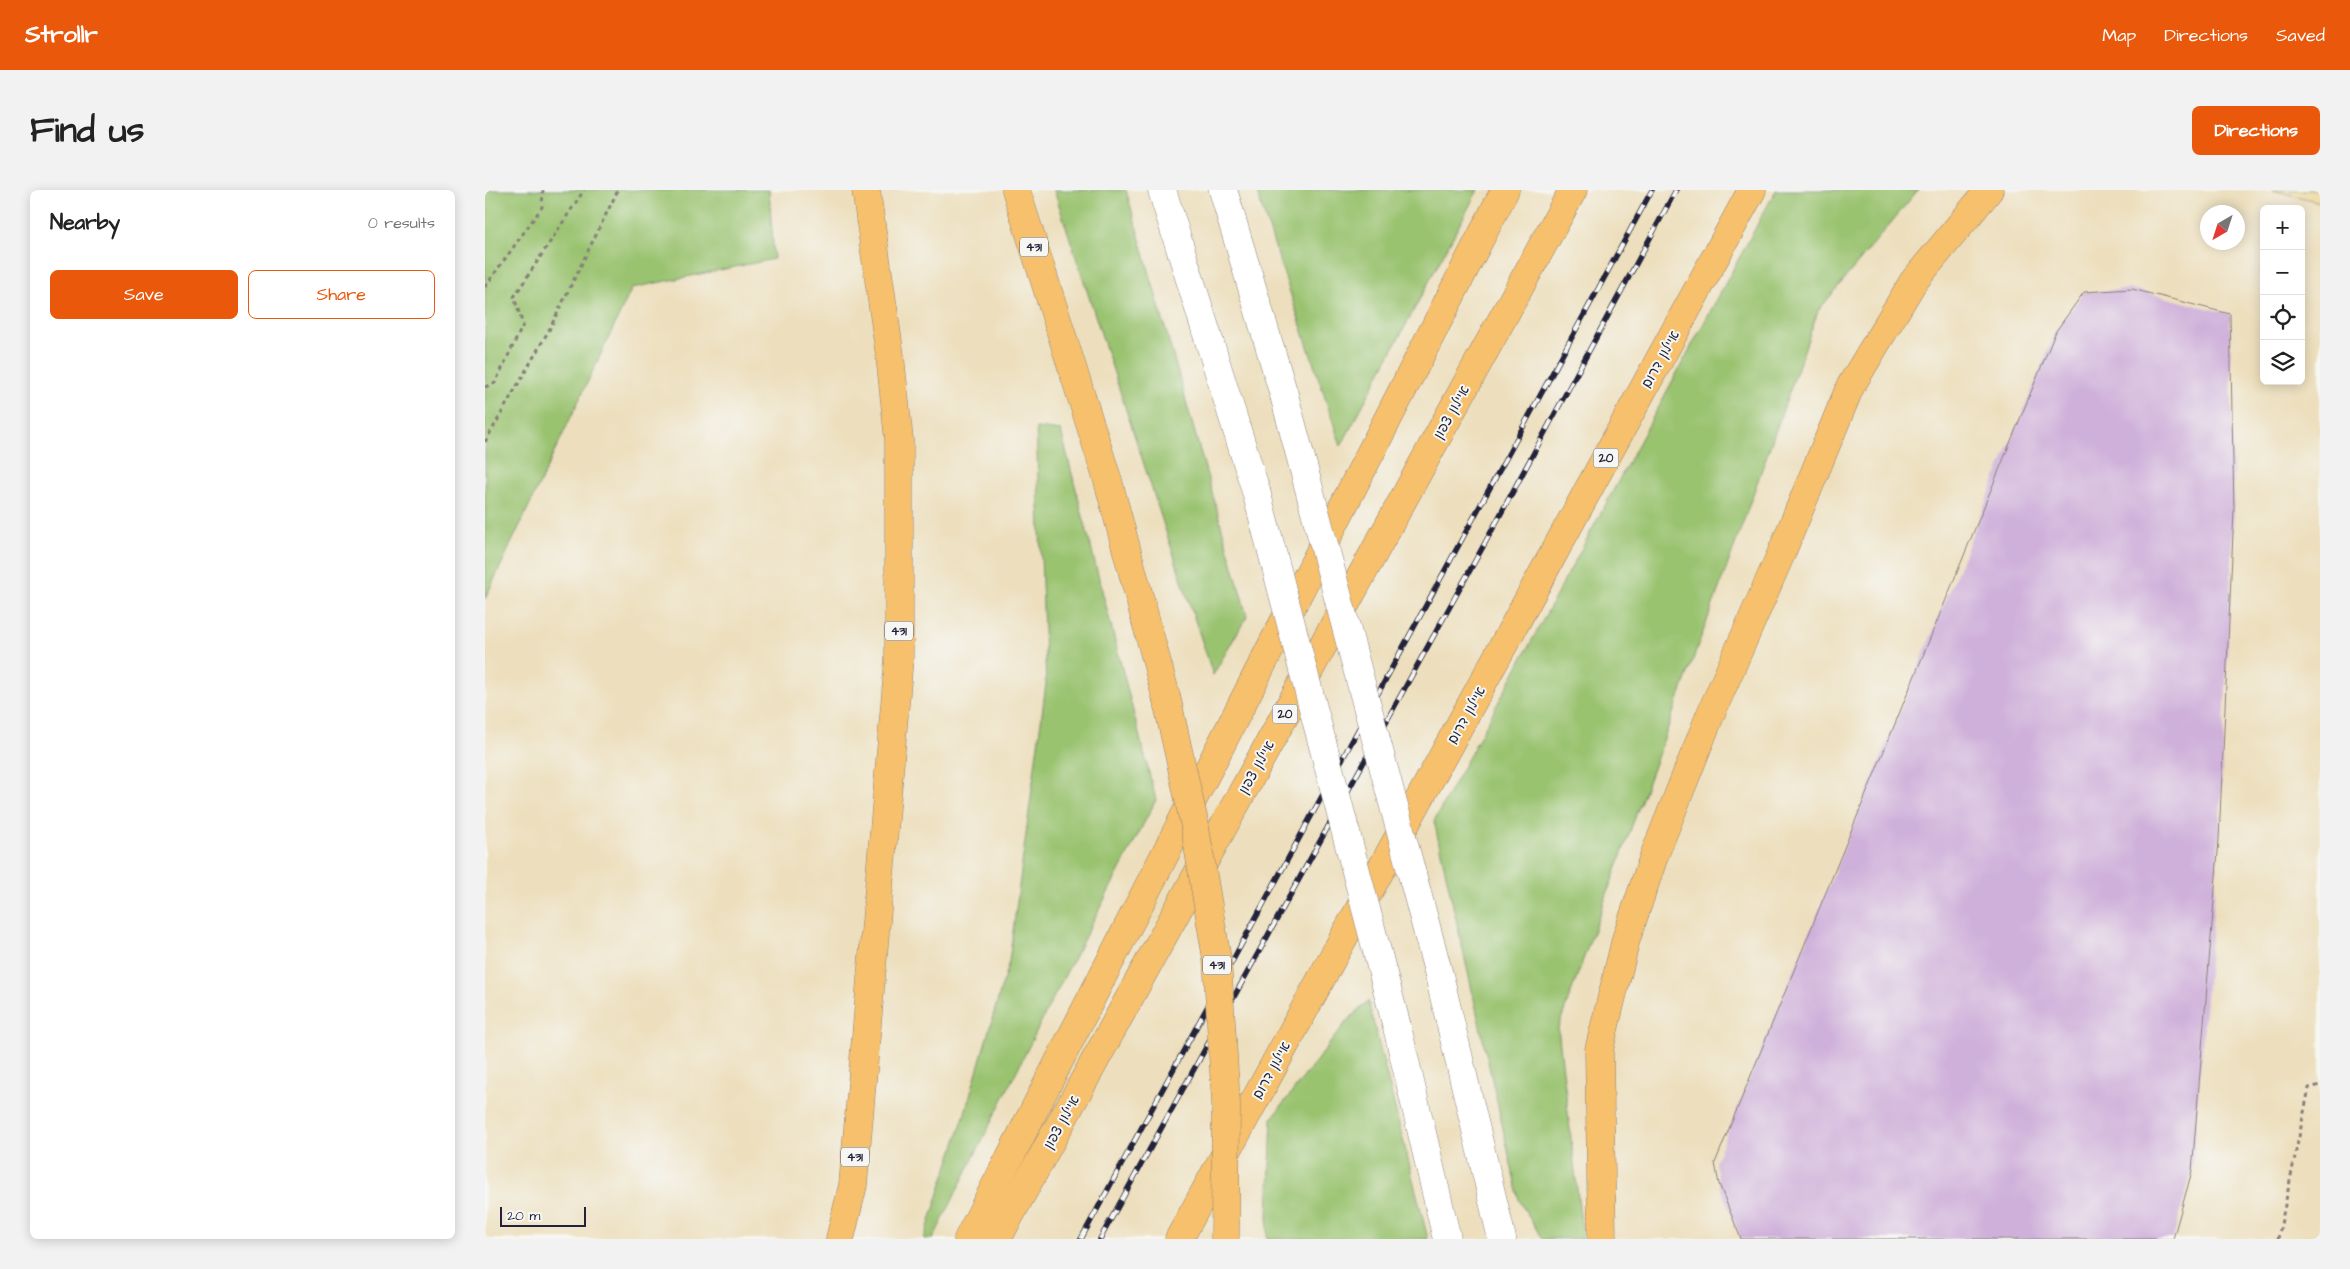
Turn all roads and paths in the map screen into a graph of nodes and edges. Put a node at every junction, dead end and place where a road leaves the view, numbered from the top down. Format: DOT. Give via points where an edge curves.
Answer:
graph roads {
  1 [pos="543,190"];
  2 [pos="584,190"];
  3 [pos="618,190"];
  4 [pos="866,190"];
  5 [pos="1017,190"];
  6 [pos="1162,190"];
  7 [pos="1223,190"];
  8 [pos="1505,190"];
  9 [pos="1573,190"];
  10 [pos="1753,190"];
  11 [pos="1989,190"];
  12 [pos="485,287"];
  13 [pos="485,387"];
  14 [pos="485,442"];
  15 [pos="2320,1085"];
  16 [pos="840,1239"];
  17 [pos="968,1239"];
  18 [pos="997,1239"];
  19 [pos="1179,1239"];
  20 [pos="1225,1239"];
  21 [pos="1447,1239"];
  22 [pos="1501,1239"];
  23 [pos="1602,1239"];
  24 [pos="2278,1239"];
  1 -- 12 [label="path" via="542,207"];
  2 -- 13 [label="path" via="514,297 523,326 495,383"];
  3 -- 14 [label="path" via="549,330"];
  4 -- 16 [label="highway, 431" via="899,440 899,658 853,1185"];
  5 -- 20 [label="highway, 431, bridge" via="1108,481 1166,696 1194,822 1217,958 1226,1103"];
  6 -- 21 [label="street, bridge" via="1256,491 1397,1027"];
  7 -- 22 [label="street, bridge" via="1284,394 1439,975"];
  8 -- 17 [label="highway"];
  9 -- 18 [label="highway, איילון צפון / 20"];
  10 -- 19 [label="highway, איילון דרום / 20"];
  11 -- 23 [label="highway" via="1913,282 1850,387 1711,713 1655,856 1625,940 1599,1050"];
  15 -- 24 [label="path" via="2309,1088"];
}
